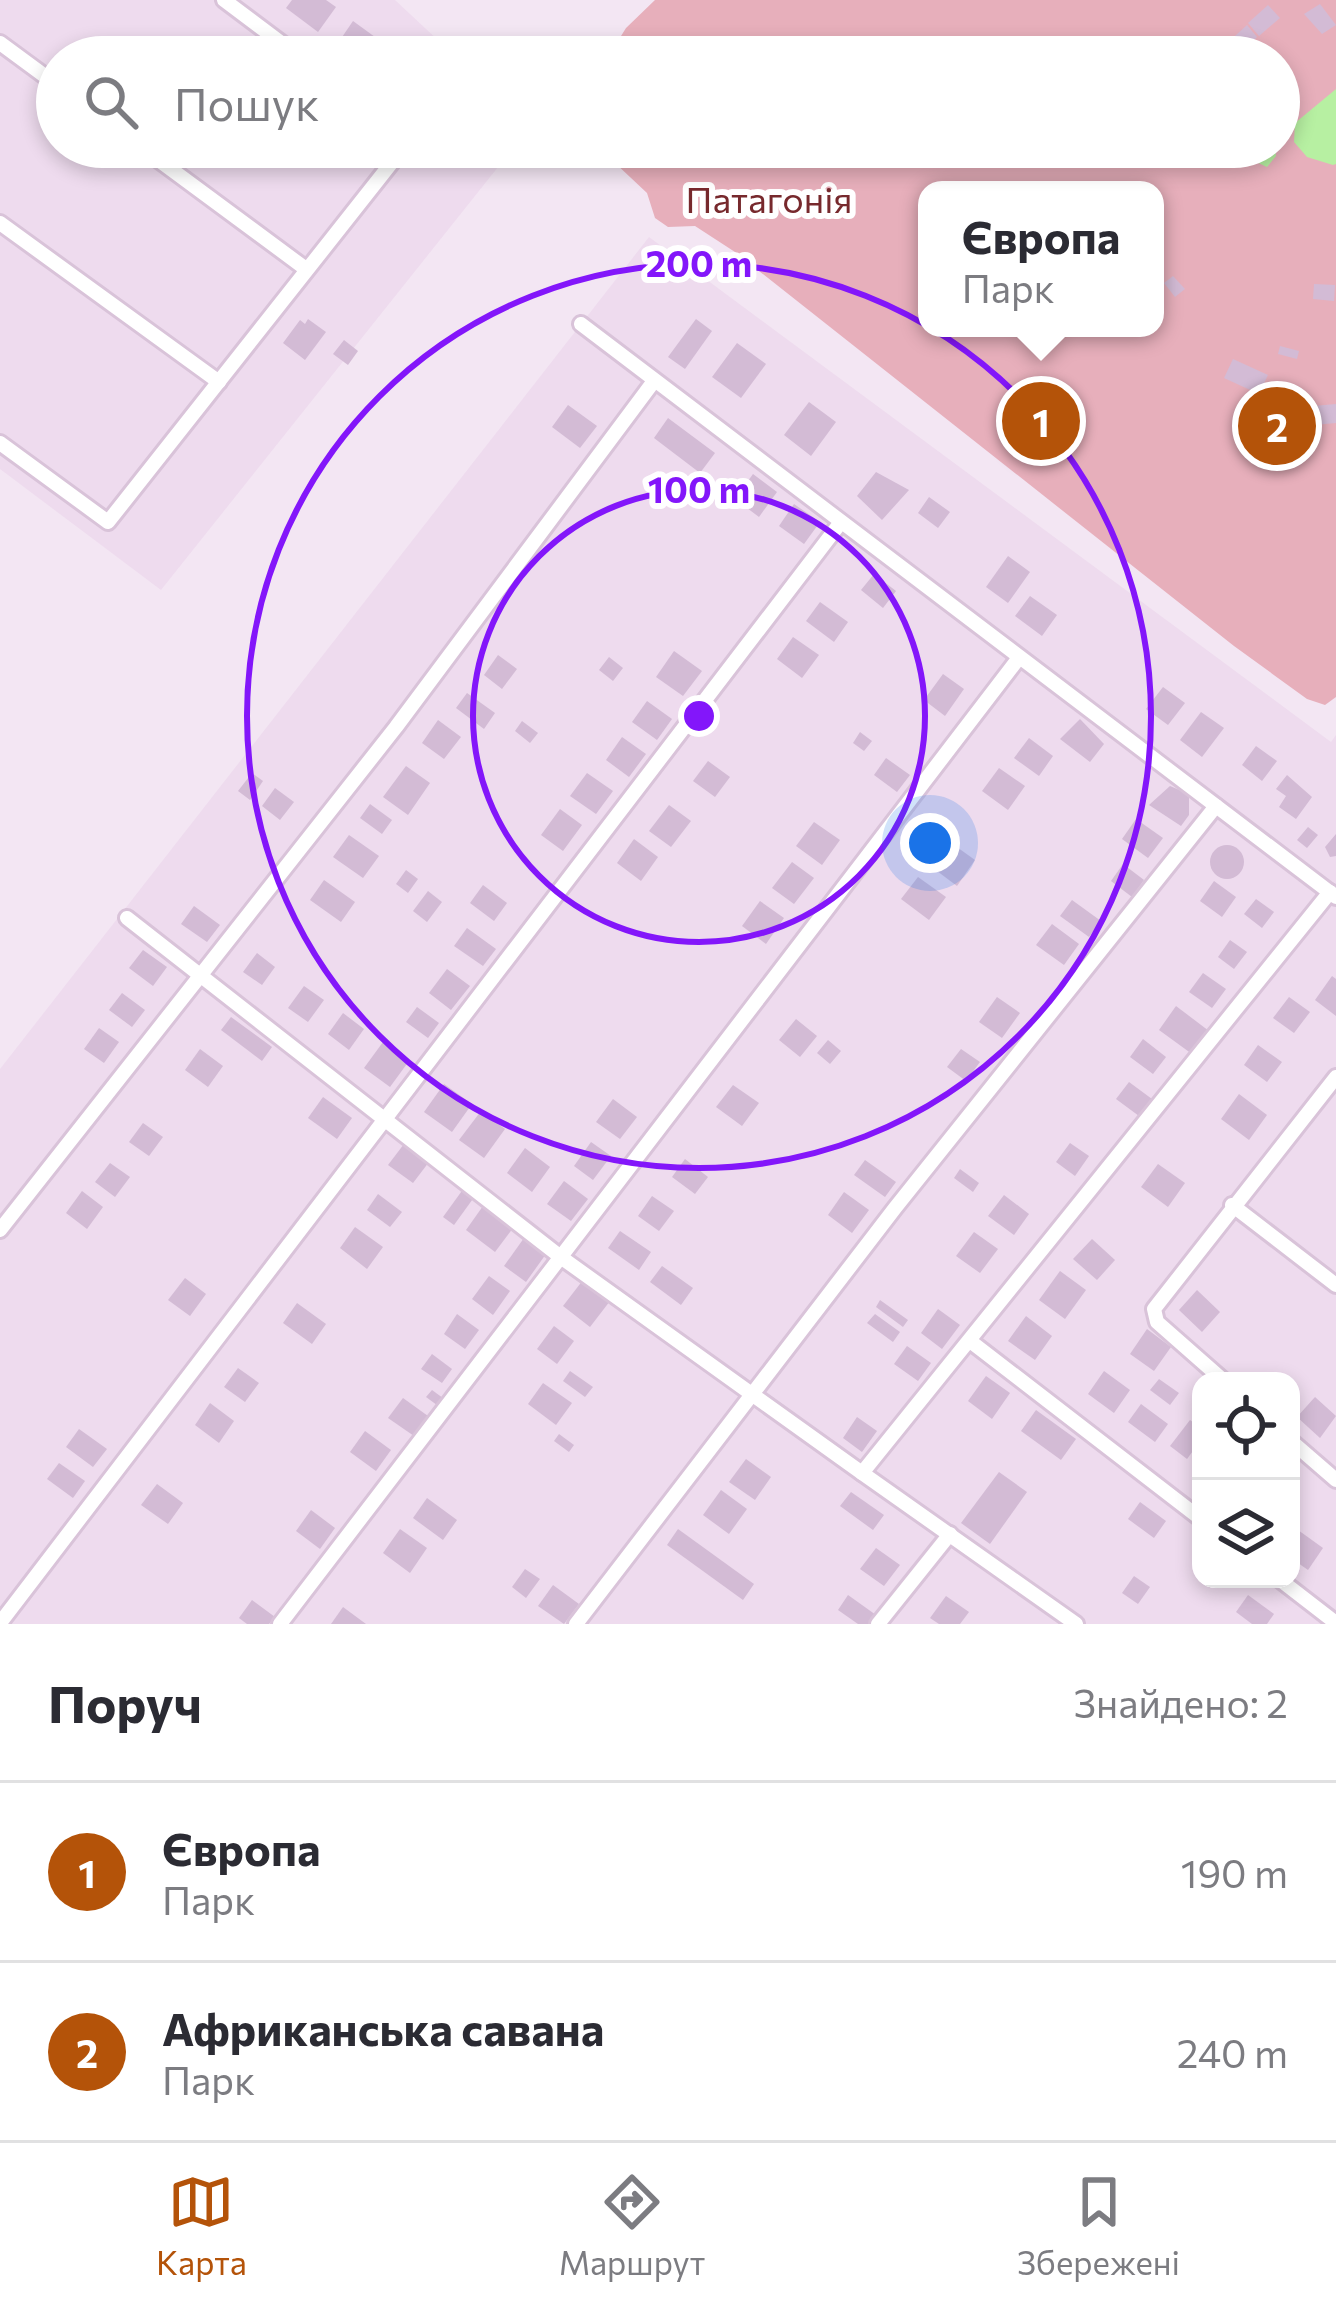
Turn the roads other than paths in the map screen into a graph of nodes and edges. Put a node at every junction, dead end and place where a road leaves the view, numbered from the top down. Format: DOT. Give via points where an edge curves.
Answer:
graph roads {
  1 [pos="224,0"];
  2 [pos="272,36"];
  3 [pos="0,43"];
  4 [pos="36,70"];
  5 [pos="169,168"];
  6 [pos="387,168"];
  7 [pos="0,223"];
  8 [pos="306,269"];
  9 [pos="581,324"];
  10 [pos="654,381"];
  11 [pos="219,382"];
  12 [pos="0,443"];
  13 [pos="841,522"];
  14 [pos="1018,658"];
  15 [pos="1216,806"];
  16 [pos="1333,895"];
  17 [pos="127,918"];
  18 [pos="201,975"];
  19 [pos="1336,1077"];
  20 [pos="385,1116"];
  21 [pos="1232,1205"];
  22 [pos="0,1230"];
  23 [pos="562,1258"];
  24 [pos="1336,1286"];
  25 [pos="970,1341"];
  26 [pos="1214,1372"];
  27 [pos="748,1396"];
  28 [pos="1300,1449"];
  29 [pos="862,1473"];
  30 [pos="1336,1480"];
  31 [pos="1192,1512"];
  32 [pos="950,1534"];
  33 [pos="1291,1588"];
  34 [pos="0,1623"];
  35 [pos="1336,1623"];
  36 [pos="280,1624"];
  37 [pos="576,1624"];
  38 [pos="878,1624"];
  39 [pos="1076,1624"];
  1 -- 2 [label="street"];
  3 -- 4 [label="street"];
  5 -- 8 [label="street"];
  6 -- 8 [label="street"];
  7 -- 11 [label="street"];
  8 -- 11 [label="street"];
  9 -- 10 [label="street"];
  10 -- 13 [label="street"];
  10 -- 18 [label="street"];
  11 -- 12 [label="street" via="109,522"];
  13 -- 14 [label="street"];
  13 -- 20 [label="street"];
  14 -- 15 [label="street"];
  14 -- 23 [label="street"];
  15 -- 16 [label="street"];
  15 -- 27 [label="street"];
  16 -- 25 [label="street"];
  17 -- 18 [label="street"];
  18 -- 20 [label="street"];
  18 -- 22 [label="street"];
  19 -- 21 [label="street"];
  20 -- 23 [label="street"];
  20 -- 34 [label="street"];
  21 -- 24 [label="street"];
  21 -- 26 [label="street" via="1154,1309 1157,1322"];
  23 -- 27 [label="street"];
  23 -- 36 [label="street"];
  25 -- 29 [label="street"];
  25 -- 31 [label="street"];
  27 -- 29 [label="street"];
  27 -- 37 [label="street"];
  28 -- 30 [label="street"];
  29 -- 32 [label="street"];
  32 -- 38 [label="street"];
  32 -- 39 [label="street"];
  33 -- 35 [label="street"];
}
